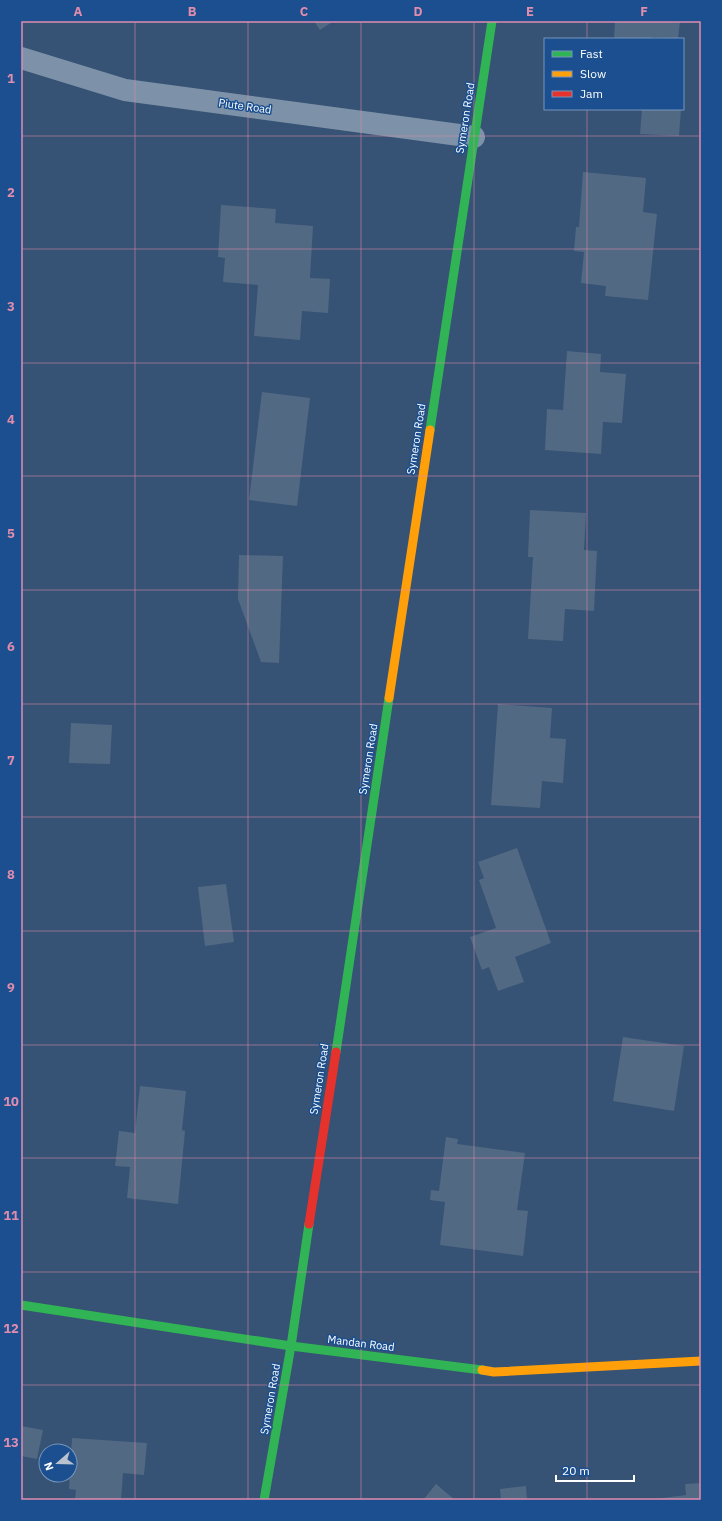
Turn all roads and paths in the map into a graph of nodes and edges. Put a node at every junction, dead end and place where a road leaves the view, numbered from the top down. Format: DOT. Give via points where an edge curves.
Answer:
graph roads {
  1 [pos="492,21"];
  2 [pos="21,58"];
  3 [pos="474,138"];
  4 [pos="21,1305"];
  5 [pos="291,1346"];
  6 [pos="701,1361"];
  7 [pos="264,1500"];
  1 -- 3 [label="street, Symeron Road"];
  2 -- 3 [label="street, Piute Road" via="125,90"];
  3 -- 5 [label="street, Symeron Road"];
  4 -- 5 [label="street, Mandan Road"];
  5 -- 6 [label="street, Mandan Road" via="494,1372"];
  5 -- 7 [label="street, Symeron Road"];
}
